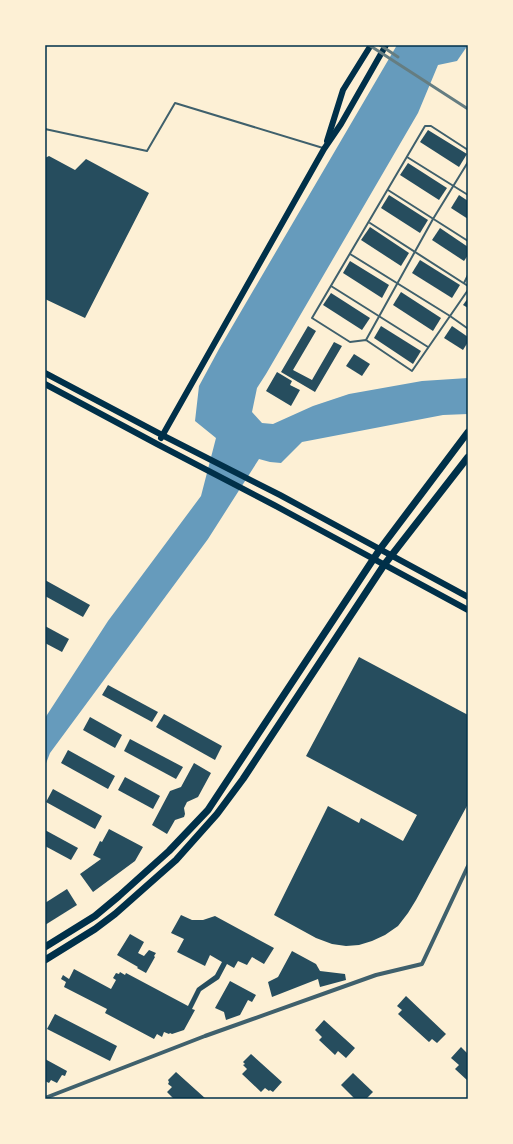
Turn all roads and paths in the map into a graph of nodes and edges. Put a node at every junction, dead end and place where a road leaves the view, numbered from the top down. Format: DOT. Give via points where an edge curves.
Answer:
graph roads {
  1 [pos="371,45"];
  2 [pos="386,45"];
  3 [pos="45,129"];
  4 [pos="324,149"];
  5 [pos="468,150"];
  6 [pos="407,157"];
  7 [pos="468,162"];
  8 [pos="454,186"];
  9 [pos="388,190"];
  10 [pos="468,195"];
  11 [pos="433,218"];
  12 [pos="369,222"];
  13 [pos="468,241"];
  14 [pos="416,252"];
  15 [pos="350,254"];
  16 [pos="468,275"];
  17 [pos="398,283"];
  18 [pos="464,283"];
  19 [pos="331,286"];
  20 [pos="468,286"];
  21 [pos="468,290"];
  22 [pos="380,316"];
  23 [pos="450,316"];
  24 [pos="467,328"];
  25 [pos="366,340"];
  26 [pos="428,347"];
  27 [pos="45,373"];
  28 [pos="45,384"];
  29 [pos="468,432"];
  30 [pos="162,436"];
  31 [pos="157,444"];
  32 [pos="468,457"];
  33 [pos="380,549"];
  34 [pos="390,555"];
  35 [pos="374,559"];
  36 [pos="384,564"];
  37 [pos="468,597"];
  38 [pos="468,610"];
  39 [pos="468,866"];
  40 [pos="45,948"];
  41 [pos="45,960"];
  42 [pos="45,1098"];
  1 -- 4 [label="main road" via="343,90"];
  2 -- 4 [label="main road"];
  3 -- 4 [label="lane" via="147,151 175,103"];
  4 -- 30 [label="main road"];
  5 -- 6 [label="lane" via="428,125"];
  6 -- 8 [label="lane"];
  6 -- 9 [label="lane"];
  7 -- 8 [label="lane"];
  8 -- 10 [label="lane"];
  8 -- 11 [label="lane"];
  9 -- 11 [label="lane"];
  9 -- 12 [label="lane"];
  11 -- 13 [label="lane"];
  11 -- 14 [label="lane"];
  12 -- 14 [label="lane"];
  12 -- 15 [label="lane"];
  14 -- 17 [label="lane"];
  14 -- 18 [label="lane"];
  15 -- 17 [label="lane"];
  15 -- 19 [label="lane"];
  16 -- 18 [label="lane"];
  17 -- 22 [label="lane"];
  17 -- 23 [label="lane"];
  18 -- 20 [label="lane"];
  19 -- 22 [label="lane"];
  19 -- 25 [label="lane" via="312,318 350,342"];
  21 -- 23 [label="lane"];
  22 -- 25 [label="lane"];
  22 -- 26 [label="lane"];
  23 -- 24 [label="lane"];
  23 -- 26 [label="lane"];
  25 -- 26 [label="lane" via="412,371"];
  27 -- 30 [label="main road"];
  28 -- 31 [label="main road"];
  29 -- 33 [label="main road"];
  30 -- 31 [label="main road"];
  30 -- 33 [label="main road"];
  31 -- 35 [label="main road"];
  32 -- 34 [label="main road"];
  33 -- 34 [label="main road"];
  33 -- 35 [label="main road"];
  34 -- 36 [label="main road"];
  34 -- 37 [label="main road"];
  35 -- 36 [label="main road"];
  35 -- 40 [label="main road" via="208,810 169,851 95,916"];
  36 -- 38 [label="main road"];
  36 -- 41 [label="main road" via="243,779 216,814 176,860 121,909 95,929"];
  39 -- 42 [label="street" via="422,964 376,975 205,1036"];
}
